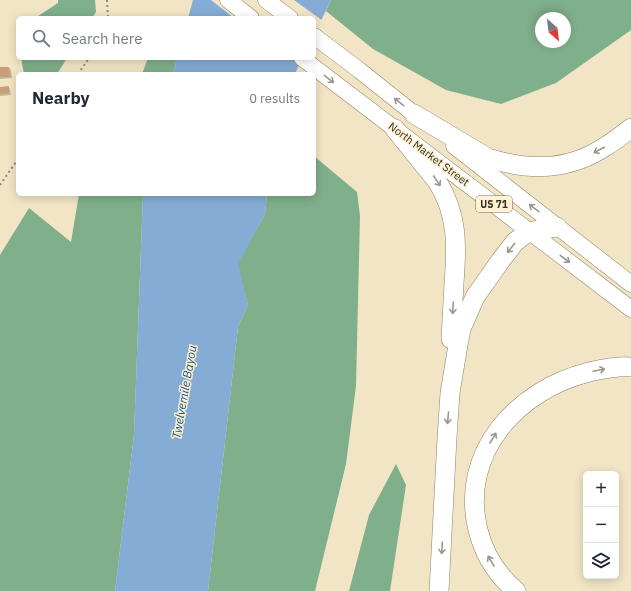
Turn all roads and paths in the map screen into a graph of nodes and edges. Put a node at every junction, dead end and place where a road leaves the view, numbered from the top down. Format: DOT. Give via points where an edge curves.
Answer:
graph roads {
  1 [pos="107,0"];
  2 [pos="228,0"];
  3 [pos="266,0"];
  4 [pos="108,16"];
  5 [pos="248,16"];
  6 [pos="287,16"];
  7 [pos="316,38"];
  8 [pos="88,60"];
  9 [pos="305,60"];
  10 [pos="79,72"];
  11 [pos="414,114"];
  12 [pos="631,128"];
  13 [pos="395,129"];
  14 [pos="16,162"];
  15 [pos="0,185"];
  16 [pos="557,227"];
  17 [pos="530,232"];
  18 [pos="631,284"];
  19 [pos="631,309"];
  20 [pos="631,367"];
  21 [pos="450,393"];
  22 [pos="440,591"];
  23 [pos="516,591"];
  1 -- 4 [label="path"];
  2 -- 5 [label="main road"];
  3 -- 6 [label="main road"];
  11 -- 7 [label="main road, North Market Street / US 71, one-way"];
  8 -- 10 [label="path"];
  9 -- 13 [label="main road, North Market Street / US 71, one-way"];
  12 -- 11 [label="highway, one-way" via="606,147 588,156 548,167 528,167 488,158"];
  16 -- 11 [label="main road, North Market Street / US 71, one-way"];
  13 -- 17 [label="main road, North Market Street / US 71"];
  13 -- 21 [label="highway, one-way" via="442,188 456,237"];
  14 -- 15 [label="path"];
  16 -- 17 [label="highway"];
  16 -- 18 [label="main road, North Market Street / US 71"];
  17 -- 19 [label="main road, North Market Street / US 71, one-way"];
  17 -- 21 [label="highway, one-way" via="515,242 474,297 461,329"];
  23 -- 20 [label="highway, one-way" via="499,574 485,552 475,518 474,491 478,470 486,450 510,415 541,392 579,375 603,369"];
  21 -- 22 [label="highway, one-way"];
}
